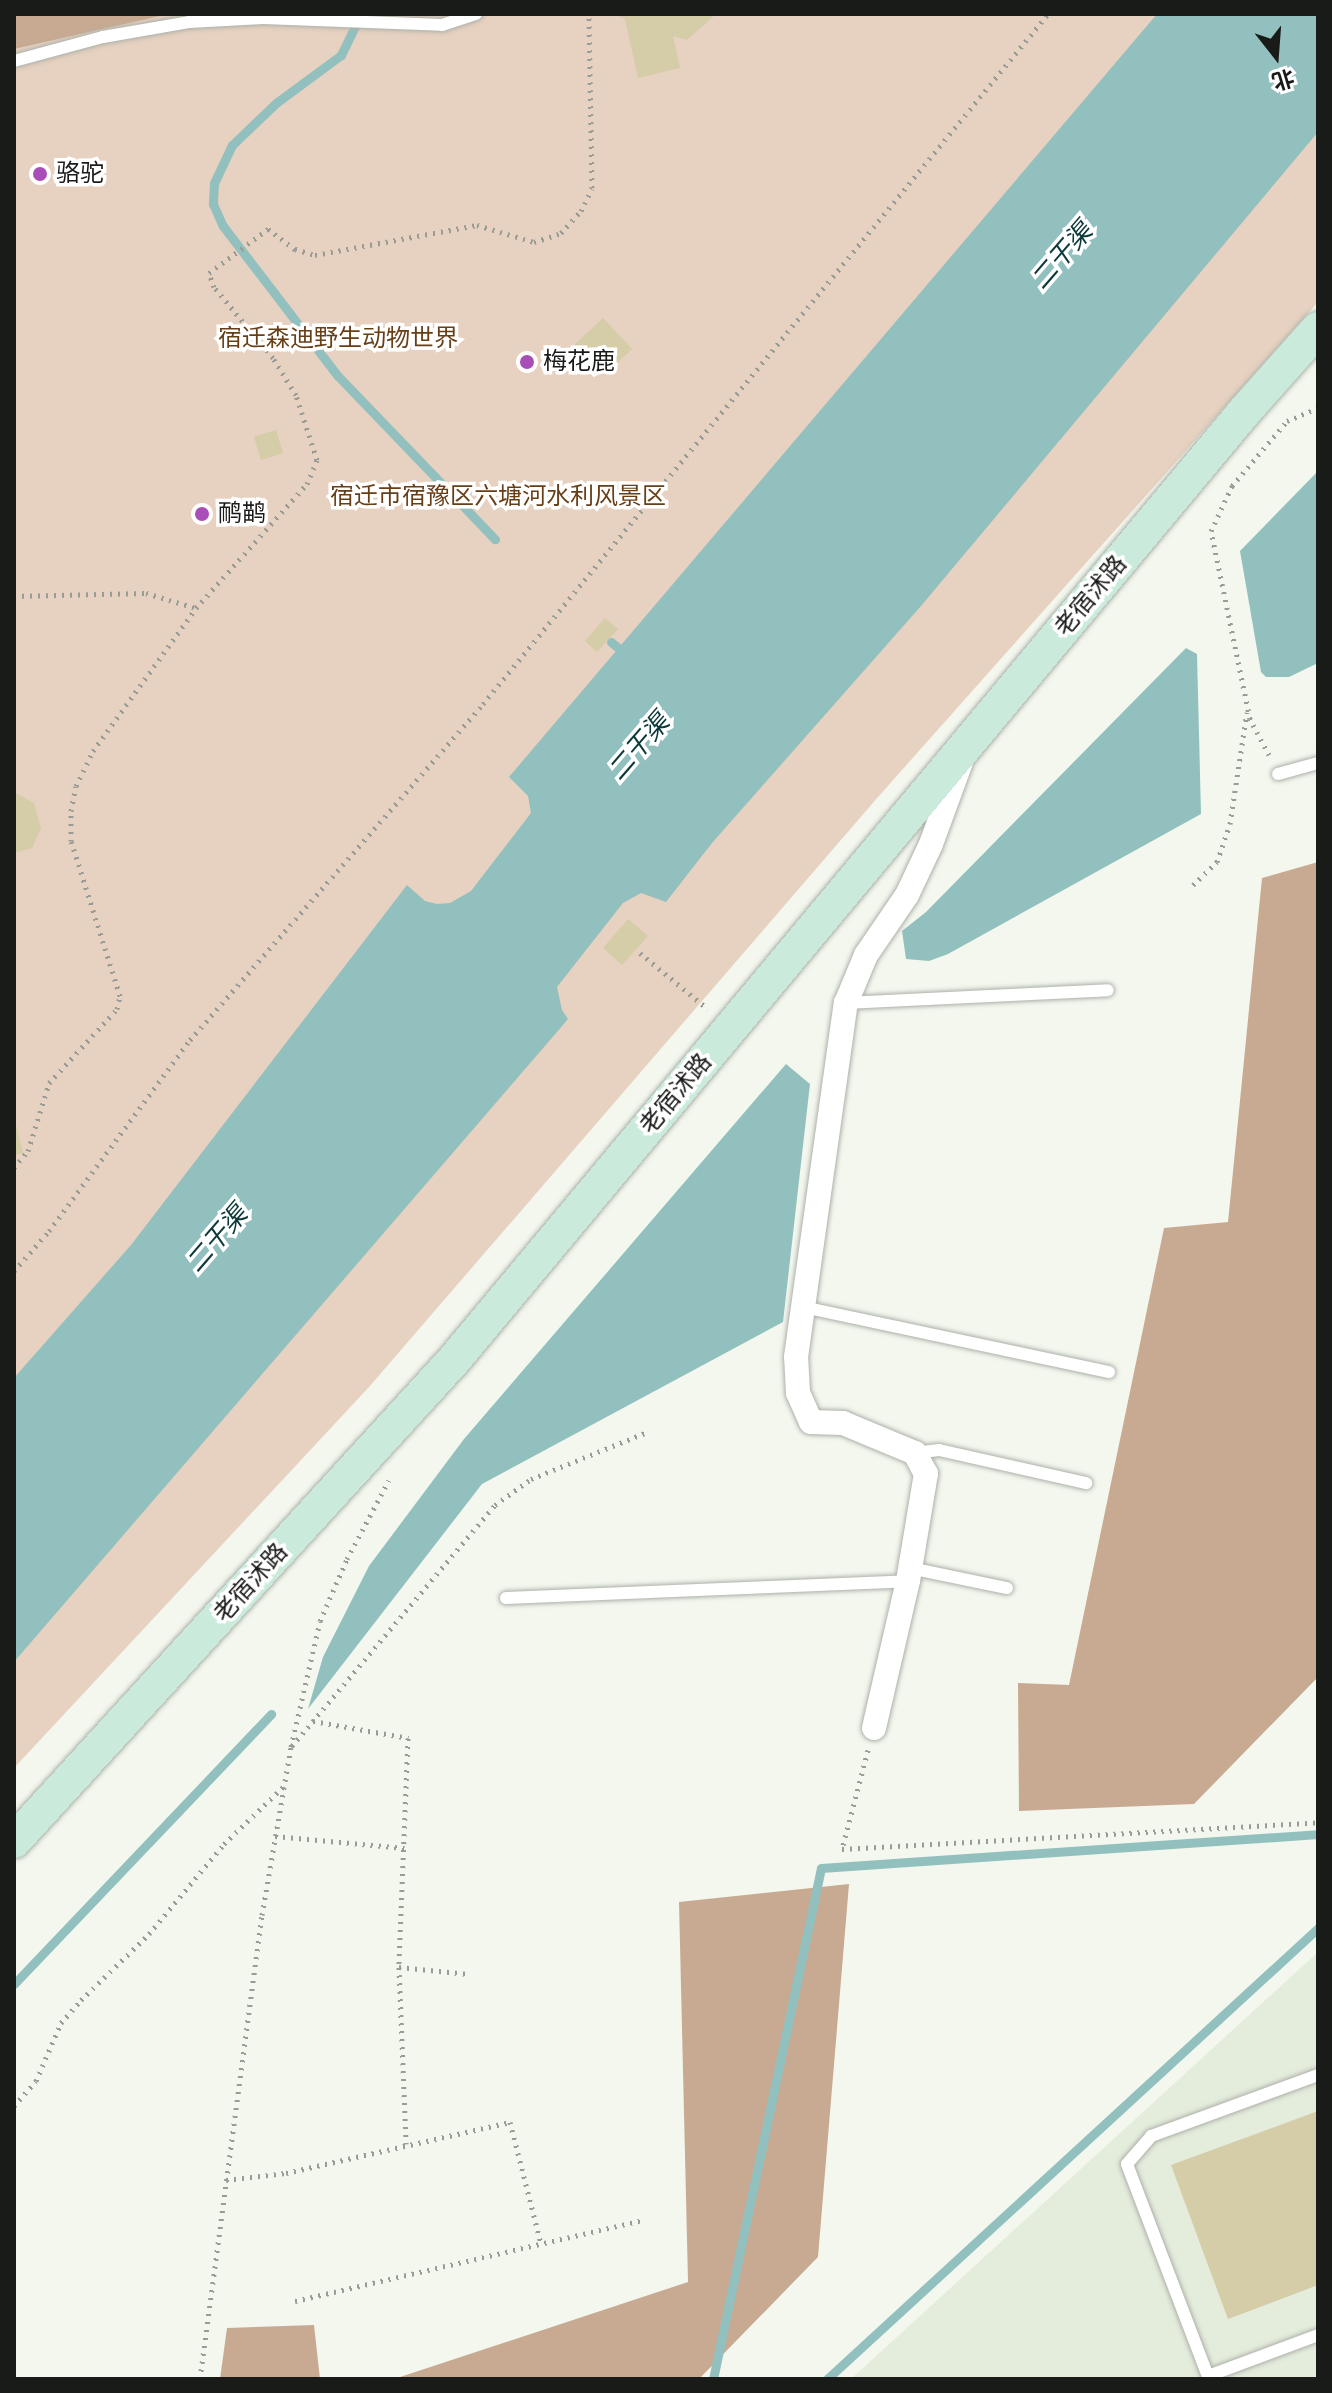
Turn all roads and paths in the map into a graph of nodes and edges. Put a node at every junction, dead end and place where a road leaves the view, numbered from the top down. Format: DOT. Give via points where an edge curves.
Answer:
graph roads {
  1 [pos="476,14"];
  2 [pos="589,14"];
  3 [pos="1048,14"];
  4 [pos="14,61"];
  5 [pos="1318,329"];
  6 [pos="1318,354"];
  7 [pos="1274,379"];
  8 [pos="1318,408"];
  9 [pos="14,596"];
  10 [pos="196,608"];
  11 [pos="1248,707"];
  12 [pos="967,745"];
  13 [pos="1318,763"];
  14 [pos="1278,774"];
  15 [pos="1193,885"];
  16 [pos="640,953"];
  17 [pos="1108,990"];
  18 [pos="846,1003"];
  19 [pos="731,1028"];
  20 [pos="14,1168"];
  21 [pos="14,1271"];
  22 [pos="803,1307"];
  23 [pos="1109,1372"];
  24 [pos="645,1433"];
  25 [pos="915,1453"];
  26 [pos="390,1479"];
  27 [pos="1086,1483"];
  28 [pos="909,1575"];
  29 [pos="1007,1588"];
  30 [pos="506,1598"];
  31 [pos="313,1721"];
  32 [pos="874,1728"];
  33 [pos="291,1747"];
  34 [pos="284,1786"];
  35 [pos="1318,1822"];
  36 [pos="275,1836"];
  37 [pos="14,1841"];
  38 [pos="404,1848"];
  39 [pos="399,1967"];
  40 [pos="469,1974"];
  41 [pos="1318,2075"];
  42 [pos="14,2106"];
  43 [pos="406,2144"];
  44 [pos="226,2180"];
  45 [pos="644,2220"];
  46 [pos="541,2244"];
  47 [pos="295,2301"];
  48 [pos="1318,2335"];
  49 [pos="1209,2377"];
  50 [pos="200,2379"];
  1 -- 4 [label="lane" via="442,25 263,18 189,22 103,37"];
  2 -- 10 [label="path" via="592,188 561,233 534,242 477,225 315,255 295,249 268,229 209,273 214,287 273,358 296,395 317,460 307,484"];
  3 -- 21 [label="path" via="483,704 190,1040"];
  5 -- 7 [label="main road, 老宿沭路"];
  6 -- 7 [label="main road"];
  7 -- 12 [label="main road, 老宿沭路"];
  8 -- 11 [label="path" via="1287,421 1232,486 1211,531"];
  9 -- 10 [label="path" via="146,593"];
  10 -- 20 [label="path" via="93,751 76,786 71,841 120,996 117,1009 49,1083 28,1151"];
  11 -- 14 [label="path"];
  11 -- 15 [label="path" via="1230,824 1217,862"];
  12 -- 18 [label="street" via="931,844 907,895 866,955"];
  12 -- 19 [label="main road, 老宿沭路"];
  13 -- 14 [label="lane"];
  16 -- 19 [label="path"];
  17 -- 18 [label="lane"];
  18 -- 22 [label="street"];
  19 -- 37 [label="main road, 老宿沭路" via="454,1360"];
  22 -- 23 [label="lane"];
  22 -- 25 [label="street" via="796,1357 798,1393 811,1422 843,1423"];
  24 -- 31 [label="path" via="531,1479 495,1505"];
  25 -- 27 [label="lane" via="939,1450"];
  25 -- 28 [label="street" via="926,1474"];
  26 -- 33 [label="path" via="320,1621"];
  28 -- 29 [label="lane"];
  28 -- 30 [label="lane"];
  28 -- 32 [label="street"];
  31 -- 33 [label="path"];
  31 -- 38 [label="path" via="408,1738"];
  32 -- 35 [label="path" via="842,1849"];
  33 -- 34 [label="path"];
  34 -- 36 [label="path"];
  34 -- 42 [label="path" via="71,2011 36,2081"];
  36 -- 38 [label="path"];
  36 -- 44 [label="path"];
  38 -- 39 [label="path"];
  39 -- 40 [label="path"];
  39 -- 43 [label="path"];
  41 -- 49 [label="lane" via="1151,2136 1127,2164"];
  43 -- 44 [label="path" via="286,2173"];
  43 -- 46 [label="path" via="510,2122"];
  44 -- 50 [label="path"];
  45 -- 46 [label="path"];
  46 -- 47 [label="path"];
  48 -- 49 [label="lane"];
}
